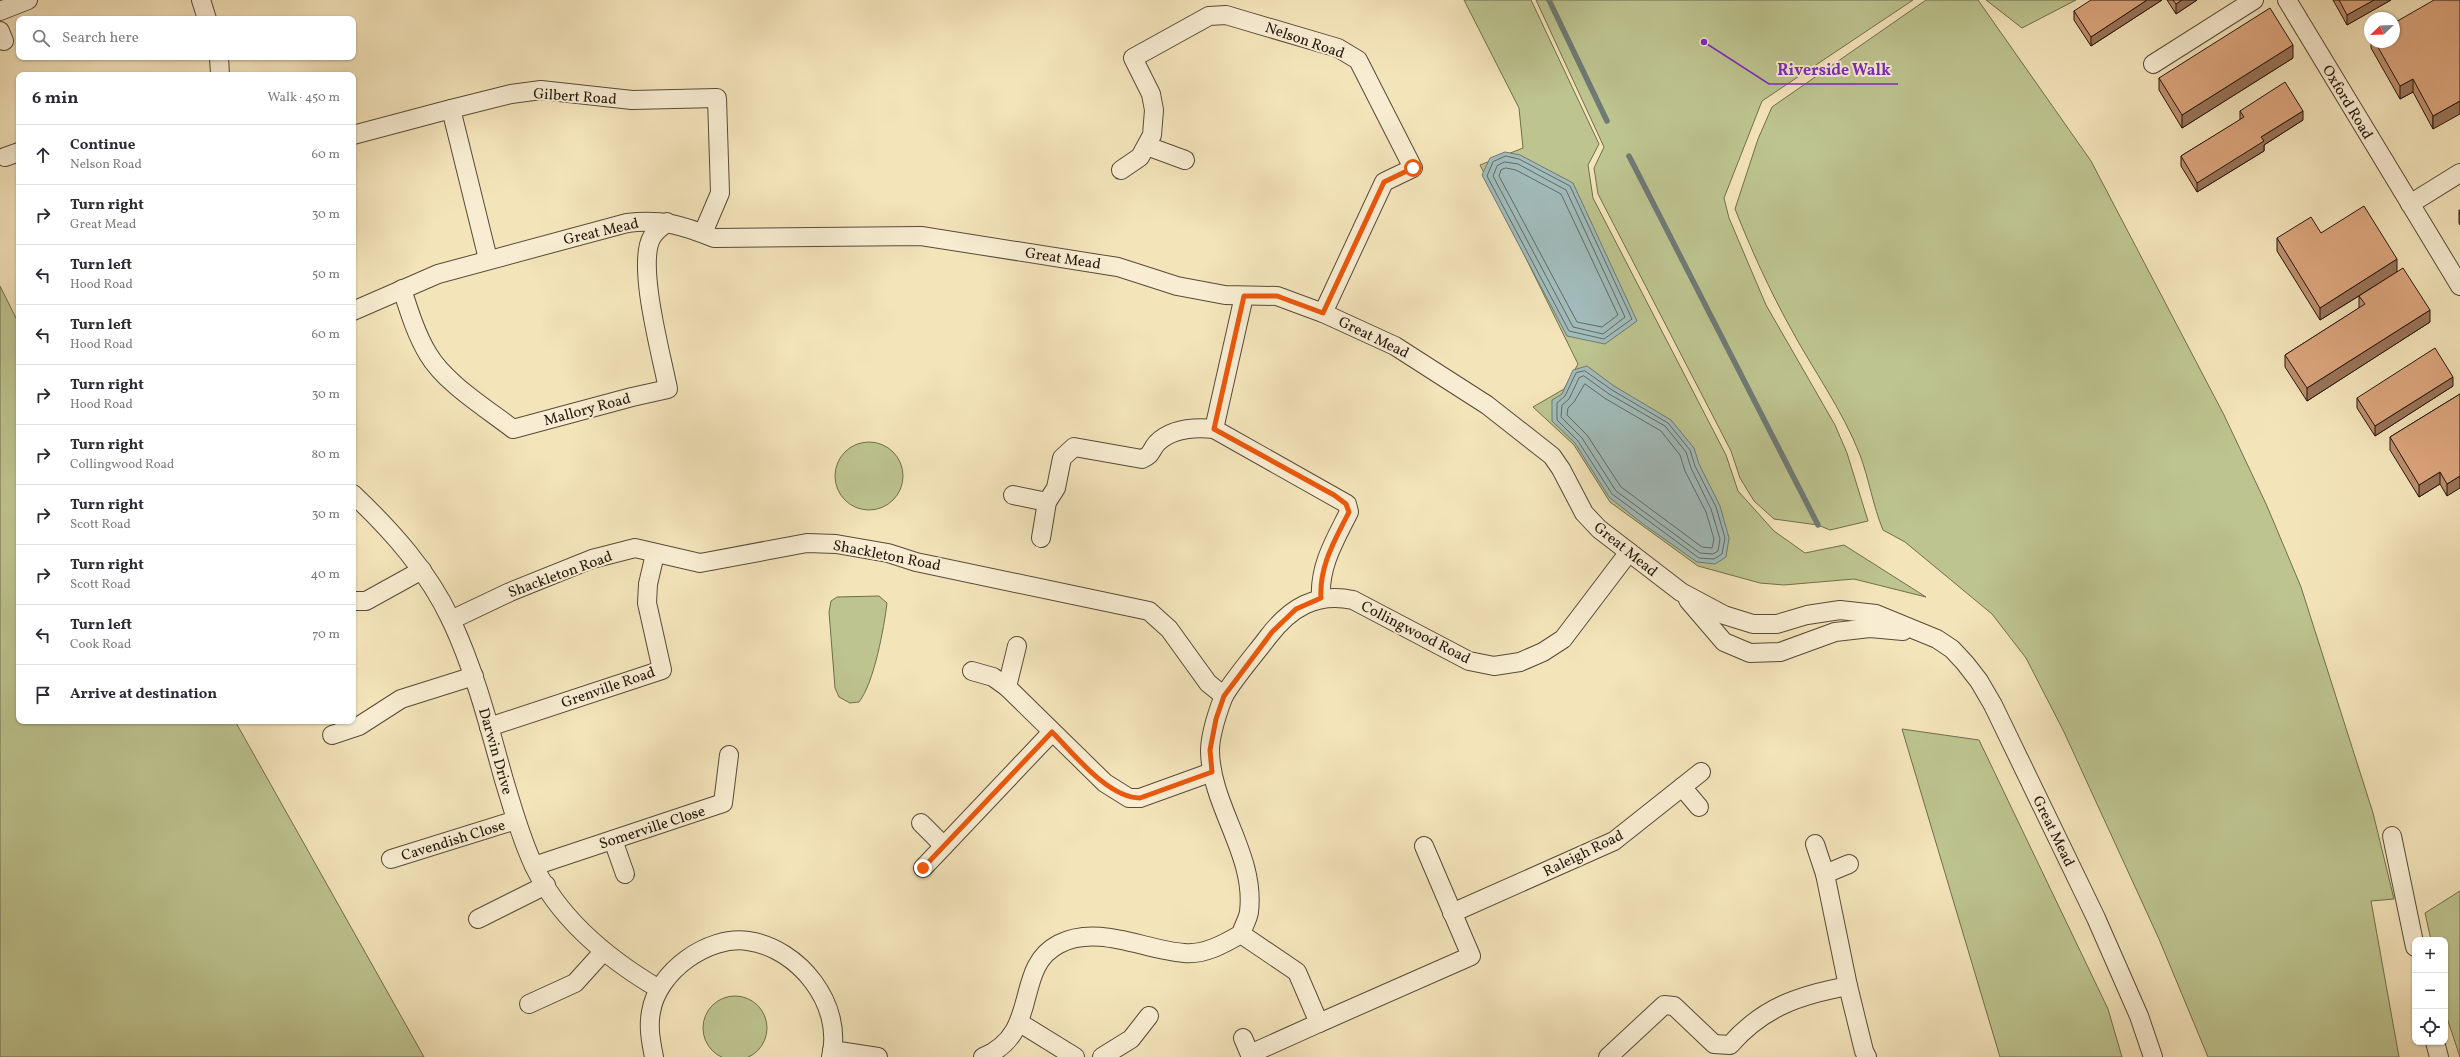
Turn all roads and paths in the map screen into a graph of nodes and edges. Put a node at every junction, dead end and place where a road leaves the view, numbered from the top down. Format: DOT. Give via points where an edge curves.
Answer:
graph roads {
  1 [pos="28,0"];
  2 [pos="201,0"];
  3 [pos="2254,0"];
  4 [pos="2287,0"];
  5 [pos="0,11"];
  6 [pos="207,16"];
  7 [pos="219,60"];
  8 [pos="2153,64"];
  9 [pos="220,72"];
  10 [pos="451,109"];
  11 [pos="356,134"];
  12 [pos="1147,146"];
  13 [pos="1185,160"];
  14 [pos="1121,170"];
  15 [pos="2460,172"];
  16 [pos="2410,204"];
  17 [pos="667,222"];
  18 [pos="703,233"];
  19 [pos="488,260"];
  20 [pos="2460,286"];
  21 [pos="402,289"];
  22 [pos="1244,296"];
  23 [pos="356,311"];
  24 [pos="1323,313"];
  25 [pos="1214,429"];
  26 [pos="1013,495"];
  27 [pos="356,497"];
  28 [pos="1047,502"];
  29 [pos="1041,538"];
  30 [pos="1629,552"];
  31 [pos="655,554"];
  32 [pos="422,570"];
  33 [pos="1681,592"];
  34 [pos="1321,598"];
  35 [pos="356,601"];
  36 [pos="451,620"];
  37 [pos="1920,632"];
  38 [pos="1018,646"];
  39 [pos="972,671"];
  40 [pos="474,676"];
  41 [pos="1007,687"];
  42 [pos="1224,696"];
  43 [pos="489,727"];
  44 [pos="1052,732"];
  45 [pos="332,735"];
  46 [pos="729,755"];
  47 [pos="1212,772"];
  48 [pos="1702,772"];
  49 [pos="1682,787"];
  50 [pos="1699,807"];
  51 [pos="516,820"];
  52 [pos="921,823"];
  53 [pos="2392,836"];
  54 [pos="614,840"];
  55 [pos="1815,844"];
  56 [pos="944,846"];
  57 [pos="1424,846"];
  58 [pos="391,860"];
  59 [pos="1849,864"];
  60 [pos="534,866"];
  61 [pos="923,868"];
  62 [pos="625,874"];
  63 [pos="1825,874"];
  64 [pos="546,885"];
  65 [pos="1452,913"];
  66 [pos="478,919"];
  67 [pos="1241,934"];
  68 [pos="2413,937"];
  69 [pos="603,952"];
  70 [pos="1848,986"];
  71 [pos="659,989"];
  72 [pos="529,1004"];
  73 [pos="1149,1016"];
  74 [pos="1020,1023"];
  75 [pos="1319,1023"];
  76 [pos="2436,1045"];
  77 [pos="1248,1049"];
  78 [pos="831,1053"];
  79 [pos="654,1057"];
  80 [pos="878,1057"];
  81 [pos="983,1057"];
  82 [pos="1075,1057"];
  83 [pos="1102,1057"];
  84 [pos="1608,1057"];
  85 [pos="1867,1057"];
  86 [pos="2152,1057"];
  87 [pos="2438,1057"];
  1 -- 5 [label="street"];
  2 -- 6 [label="street"];
  3 -- 8 [label="street"];
  4 -- 16 [label="street, Oxford Road"];
  7 -- 9 [label="street"];
  10 -- 11 [label="street"];
  10 -- 18 [label="street, Gilbert Road" via="511,94 541,90 632,100 717,98 720,193"];
  10 -- 19 [label="street"];
  12 -- 13 [label="street"];
  12 -- 14 [label="street, Nelson Road" via="1140,157"];
  12 -- 24 [label="street, Nelson Road" via="1152,135 1154,110 1151,94 1133,58 1209,16 1226,15 1338,48 1358,60 1413,168 1384,182"];
  15 -- 16 [label="street"];
  16 -- 20 [label="street, Oxford Road"];
  17 -- 18 [label="street, Great Mead"];
  17 -- 19 [label="street, Great Mead" via="627,222"];
  17 -- 21 [label="street, Mallory Road" via="652,237 647,258 647,280 668,389 632,396 513,429 445,376 428,355"];
  18 -- 22 [label="street, Great Mead" via="714,238 737,239 921,236 1118,267 1177,286"];
  19 -- 21 [label="street, Great Mead"];
  21 -- 23 [label="street, Great Mead"];
  22 -- 24 [label="street, Great Mead" via="1277,296"];
  22 -- 25 [label="street"];
  24 -- 30 [label="street, Great Mead" via="1401,350 1468,391 1516,426 1552,456 1584,513 1599,529"];
  25 -- 28 [label="street" via="1192,427 1172,433 1156,444 1150,455 1142,459 1074,447 1062,458 1056,488"];
  25 -- 34 [label="street" via="1346,504 1349,512 1323,565"];
  26 -- 28 [label="street"];
  27 -- 32 [label="street, Darwin Drive" via="377,517"];
  28 -- 29 [label="street"];
  30 -- 33 [label="street, Great Mead"];
  30 -- 34 [label="street, Collingwood Road" via="1563,639 1543,652 1520,662 1494,666 1469,661 1353,600 1336,596"];
  31 -- 36 [label="street, Shackleton Road" via="635,548 592,559 510,592"];
  31 -- 42 [label="street, Shackleton Road" via="700,563 807,543 836,544 1135,607 1160,618 1208,683"];
  31 -- 43 [label="street, Grenville Road" via="648,584 647,603 662,670"];
  32 -- 35 [label="street" via="366,601"];
  32 -- 36 [label="street, Darwin Drive"];
  33 -- 37 [label="street, Great Mead" via="1724,615 1753,624 1777,624 1807,615 1840,610 1876,614"];
  33 -- 37 [label="street, Great Mead" via="1724,642 1750,653 1780,652 1835,632 1870,628"];
  34 -- 42 [label="street, Collingwood Road" via="1296,609 1272,632"];
  36 -- 40 [label="street, Darwin Drive"];
  37 -- 86 [label="street, Great Mead" via="1937,639 1961,658 1993,705 2096,918 2139,1016"];
  38 -- 41 [label="street"];
  39 -- 41 [label="street" via="993,677"];
  40 -- 43 [label="street, Darwin Drive"];
  40 -- 45 [label="street" via="401,699 359,726"];
  41 -- 44 [label="street"];
  42 -- 47 [label="street, Collingwood Road" via="1210,750"];
  43 -- 51 [label="street, Darwin Drive"];
  44 -- 47 [label="street" via="1105,783 1129,798 1140,798"];
  44 -- 56 [label="street"];
  46 -- 54 [label="street, Somerville Close" via="723,804"];
  47 -- 67 [label="street, Collingwood Road" via="1247,876 1249,913"];
  48 -- 49 [label="street, Raleigh Road"];
  49 -- 50 [label="street"];
  49 -- 65 [label="street, Raleigh Road" via="1614,841"];
  51 -- 58 [label="street, Cavendish Close"];
  51 -- 60 [label="street, Darwin Drive"];
  52 -- 56 [label="street"];
  53 -- 68 [label="street"];
  54 -- 60 [label="street, Somerville Close"];
  54 -- 62 [label="street"];
  55 -- 63 [label="street"];
  56 -- 61 [label="street"];
  57 -- 65 [label="street"];
  59 -- 63 [label="street"];
  60 -- 64 [label="street, Darwin Drive"];
  63 -- 70 [label="street"];
  64 -- 66 [label="street"];
  64 -- 69 [label="street, Darwin Drive" via="566,915"];
  65 -- 75 [label="street" via="1471,956"];
  67 -- 74 [label="street" via="1214,948 1184,953 1092,936 1064,942 1042,957 1033,972"];
  67 -- 75 [label="street" via="1297,972"];
  69 -- 71 [label="street, Darwin Drive"];
  69 -- 72 [label="street" via="575,983"];
  70 -- 84 [label="street" via="1816,992 1770,1010 1746,1027 1730,1045 1714,1044 1674,1006 1664,1005"];
  70 -- 85 [label="street"];
  71 -- 78 [label="street" via="677,968 700,951 723,943 748,941 766,946 798,964 817,988 829,1018"];
  71 -- 79 [label="street" via="651,1011 650,1039"];
  73 -- 83 [label="street" via="1131,1039"];
  74 -- 81 [label="street" via="1009,1039"];
  74 -- 82 [label="street"];
  75 -- 77 [label="street"];
  76 -- 87 [label="street"];
  78 -- 80 [label="street"];
}
